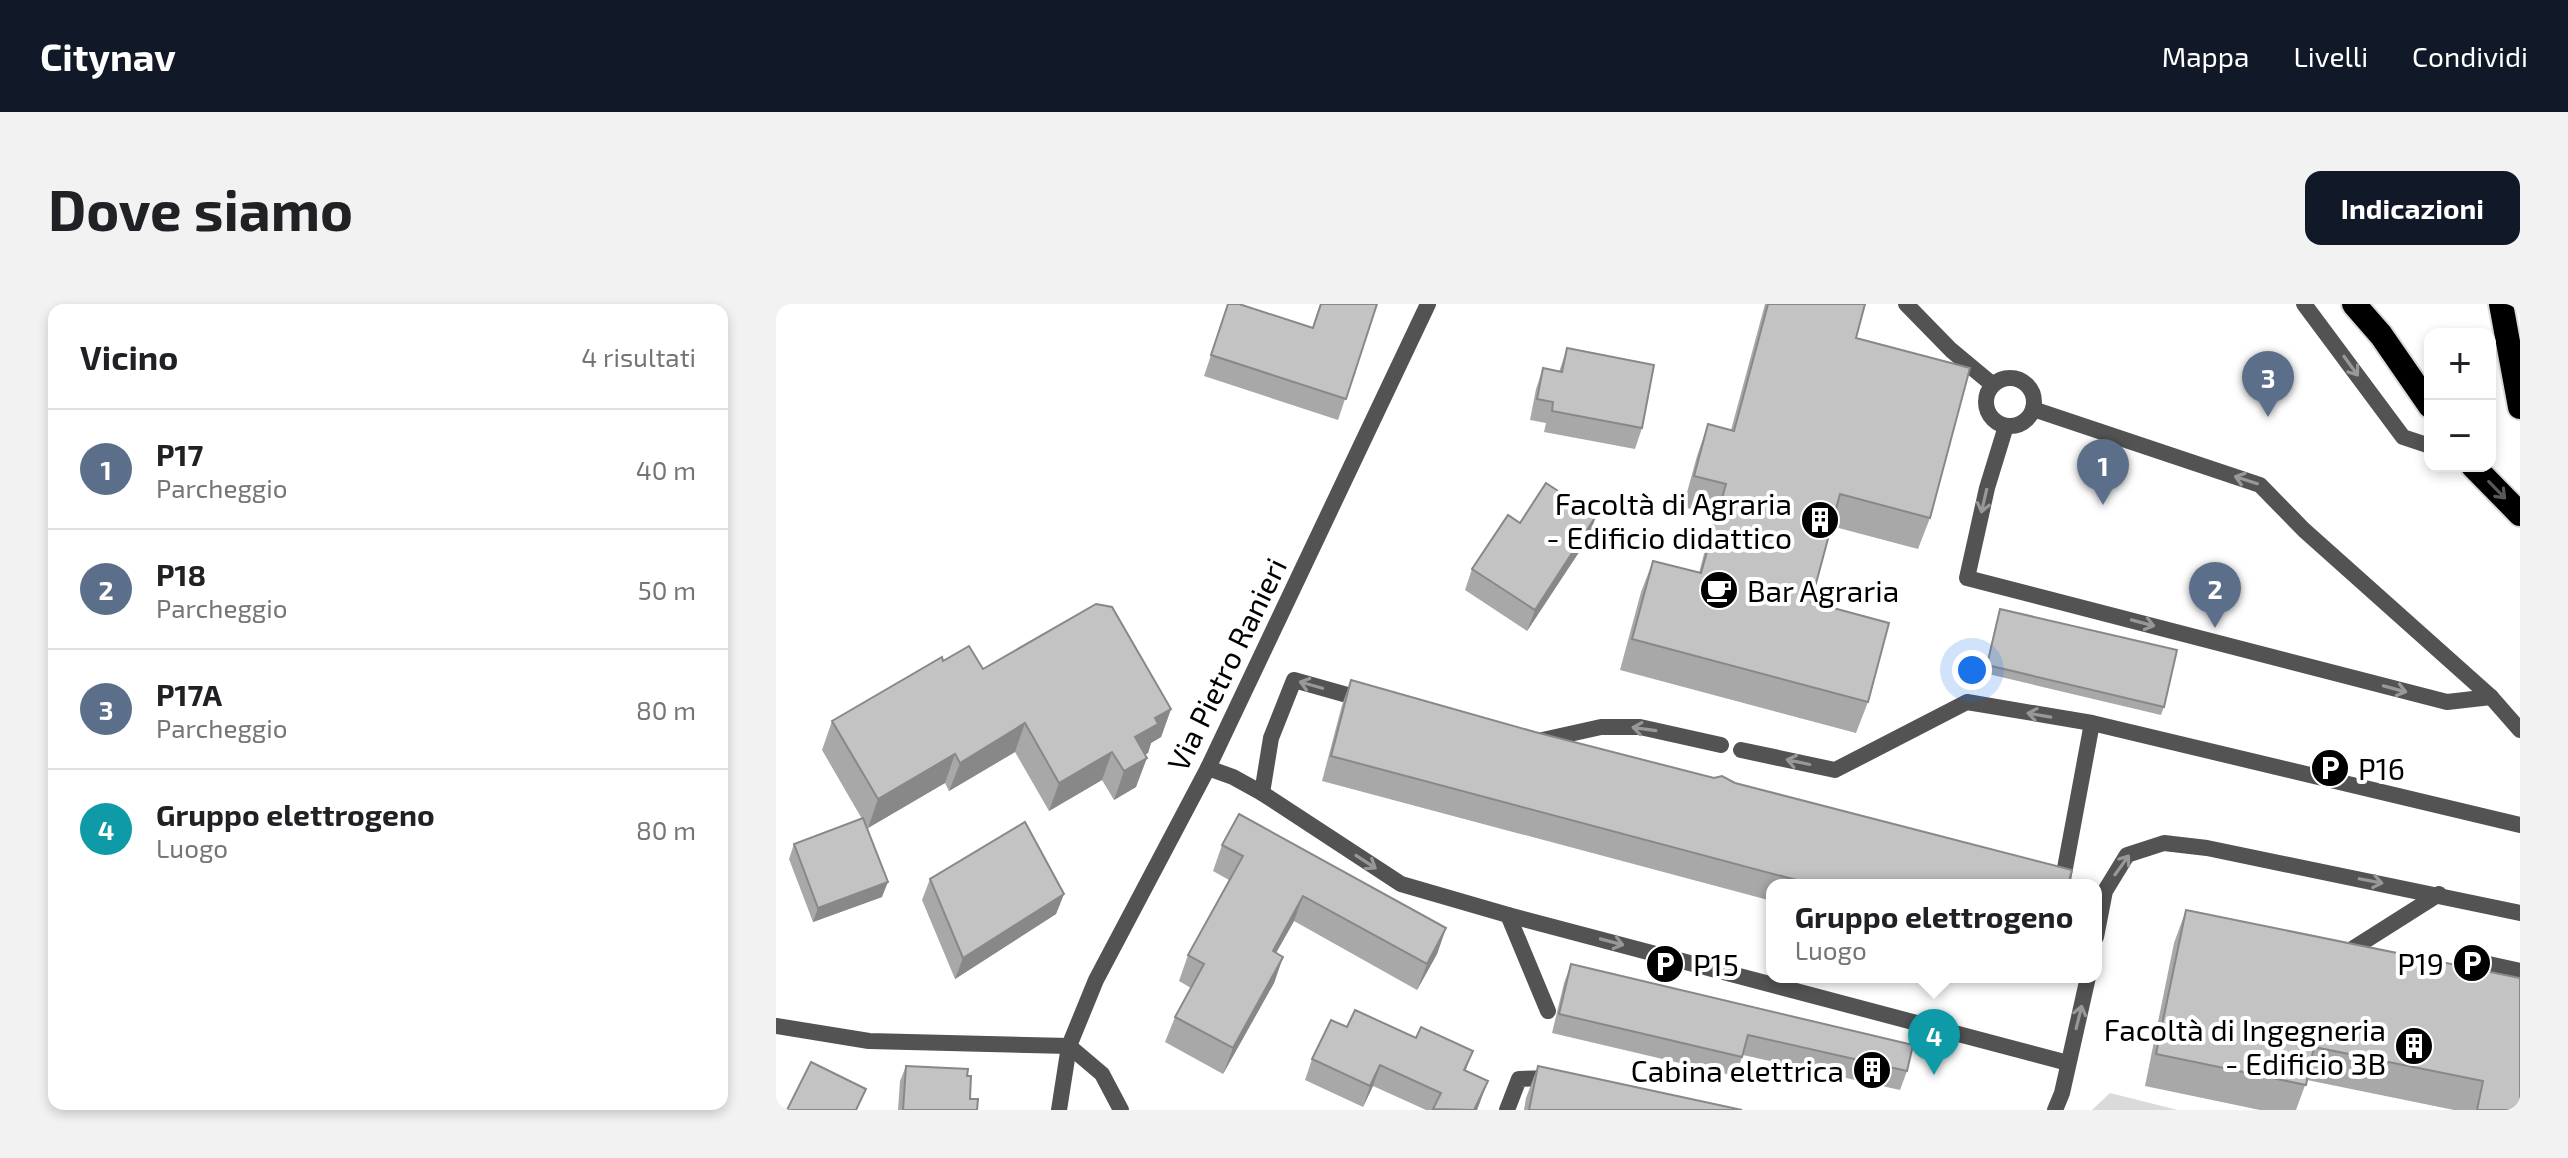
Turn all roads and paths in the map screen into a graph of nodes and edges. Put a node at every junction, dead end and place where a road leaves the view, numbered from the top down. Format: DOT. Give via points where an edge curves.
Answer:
graph roads {
  1 [pos="1428,304"];
  2 [pos="1908,304"];
  3 [pos="2304,304"];
  4 [pos="2354,304"];
  5 [pos="2501,304"];
  6 [pos="1993,385"];
  7 [pos="2426,400"];
  8 [pos="2520,407"];
  9 [pos="2033,409"];
  10 [pos="2006,426"];
  11 [pos="2424,444"];
  12 [pos="2479,472"];
  13 [pos="2520,514"];
  14 [pos="2491,697"];
  15 [pos="1386,706"];
  16 [pos="2092,723"];
  17 [pos="2520,730"];
  18 [pos="1721,745"];
  19 [pos="1741,750"];
  20 [pos="1554,752"];
  21 [pos="1208,768"];
  22 [pos="1262,793"];
  23 [pos="2520,825"];
  24 [pos="2033,872"];
  25 [pos="2055,879"];
  26 [pos="2065,879"];
  27 [pos="2439,894"];
  28 [pos="2102,906"];
  29 [pos="2520,913"];
  30 [pos="1508,915"];
  31 [pos="2321,948"];
  32 [pos="2520,971"];
  33 [pos="2087,983"];
  34 [pos="2448,987"];
  35 [pos="1548,1011"];
  36 [pos="776,1026"];
  37 [pos="1069,1046"];
  38 [pos="2068,1063"];
  39 [pos="1570,1081"];
  40 [pos="1121,1109"];
  41 [pos="1059,1110"];
  42 [pos="1507,1110"];
  43 [pos="2055,1110"];
  1 -- 21 [label="street, Via Pietro Ranieri"];
  2 -- 6 [label="street"];
  3 -- 11 [label="street, one-way" via="2403,437"];
  4 -- 7 [label="highway"];
  5 -- 8 [label="highway"];
  6 -- 9 [label="street" via="2002,379 2022,381 2033,397"];
  6 -- 10 [label="street" via="1985,403 1988,413"];
  9 -- 10 [label="street" via="2028,419"];
  14 -- 9 [label="street, one-way" via="2260,485"];
  10 -- 14 [label="street, one-way" via="1967,578 2447,702"];
  12 -- 13 [label="highway, one-way"];
  14 -- 17 [label="street"];
  15 -- 22 [label="street, one-way" via="1294,680 1271,738"];
  16 -- 19 [label="street, one-way" via="1967,702 1835,770"];
  16 -- 23 [label="street"];
  16 -- 26 [label="street"];
  18 -- 20 [label="street, one-way" via="1640,727 1601,727 1524,744"];
  21 -- 22 [label="street"];
  21 -- 37 [label="street, Via Pietro Ranieri" via="1096,980"];
  22 -- 30 [label="street, one-way" via="1401,884"];
  24 -- 25 [label="street"];
  28 -- 27 [label="street, one-way" via="2105,891 2127,855 2164,843"];
  27 -- 29 [label="street"];
  27 -- 31 [label="street" via="2349,951"];
  30 -- 35 [label="street"];
  30 -- 38 [label="street, one-way"];
  32 -- 34 [label="street" via="2475,961"];
  38 -- 33 [label="street, one-way"];
  36 -- 37 [label="street" via="869,1041"];
  37 -- 40 [label="street" via="1102,1074"];
  37 -- 41 [label="street, Via Pietro Ranieri"];
  38 -- 43 [label="street"];
  39 -- 42 [label="street" via="1519,1079"];
}
